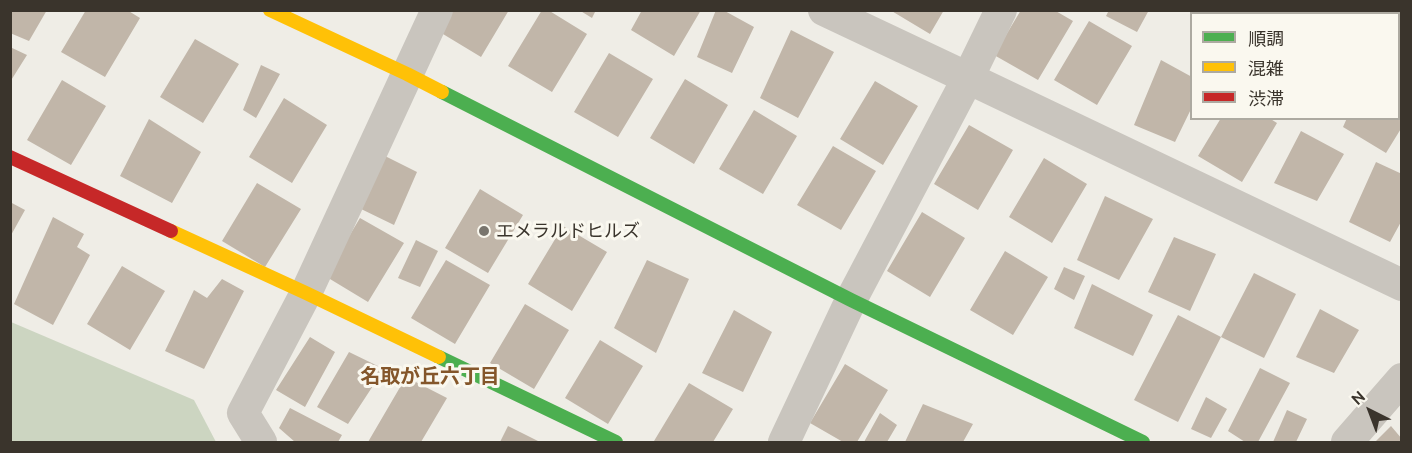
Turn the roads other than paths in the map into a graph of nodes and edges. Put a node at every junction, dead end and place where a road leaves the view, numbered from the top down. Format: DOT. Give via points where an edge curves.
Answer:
graph roads {
  1 [pos="270,10"];
  2 [pos="437,10"];
  3 [pos="824,10"];
  4 [pos="1001,10"];
  5 [pos="407,74"];
  6 [pos="968,78"];
  7 [pos="10,157"];
  8 [pos="1401,285"];
  9 [pos="306,292"];
  10 [pos="851,300"];
  11 [pos="1401,379"];
  12 [pos="261,442"];
  13 [pos="616,442"];
  14 [pos="784,442"];
  15 [pos="1143,442"];
  16 [pos="1347,442"];
  1 -- 5 [label="street"];
  2 -- 5 [label="street"];
  3 -- 6 [label="street"];
  4 -- 6 [label="street"];
  5 -- 9 [label="street"];
  5 -- 10 [label="street"];
  6 -- 8 [label="street"];
  6 -- 10 [label="street"];
  7 -- 9 [label="street"];
  9 -- 12 [label="street" via="243,413"];
  9 -- 13 [label="street"];
  10 -- 14 [label="street"];
  10 -- 15 [label="street"];
  11 -- 16 [label="street"];
}
